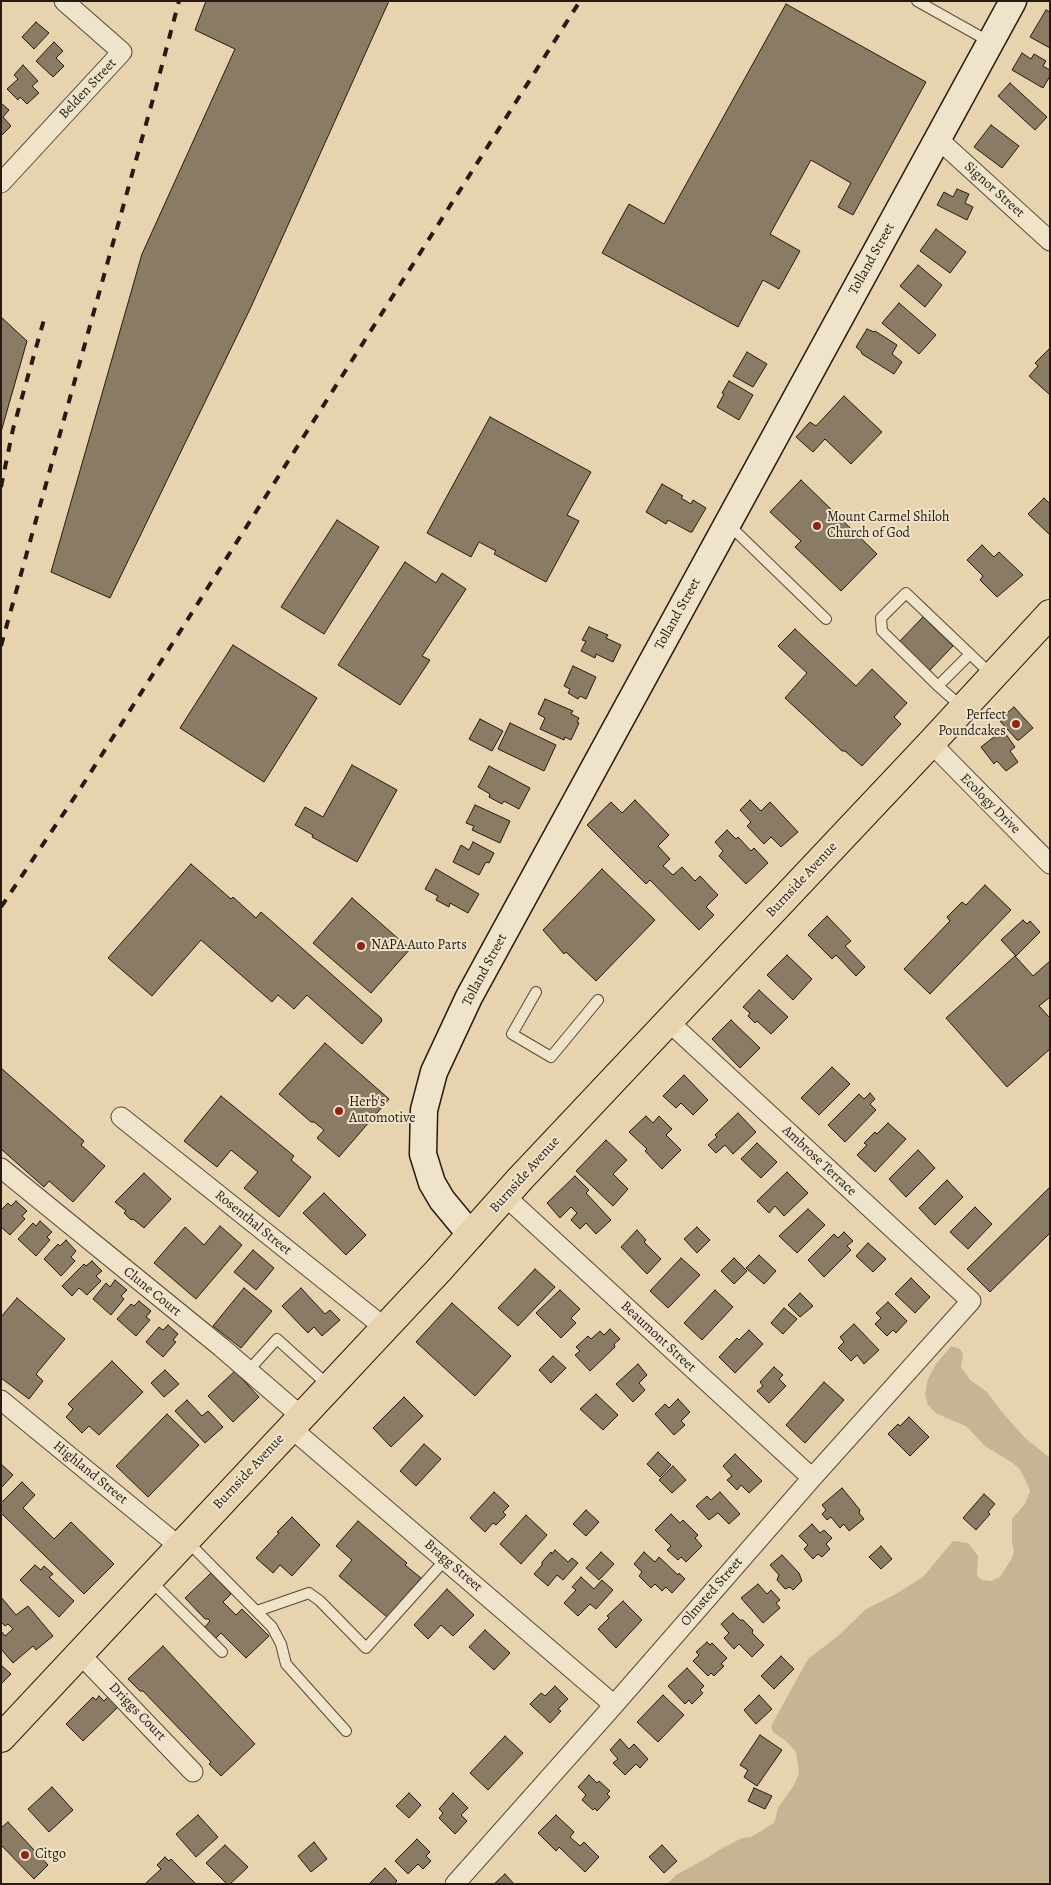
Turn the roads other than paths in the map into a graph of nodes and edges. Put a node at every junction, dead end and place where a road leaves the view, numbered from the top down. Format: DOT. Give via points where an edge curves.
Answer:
graph roads {
  1 [pos="64,1"];
  2 [pos="917,1"];
  3 [pos="1012,1"];
  4 [pos="990,42"];
  5 [pos="938,139"];
  6 [pos="1,183"];
  7 [pos="1050,241"];
  8 [pos="727,524"];
  9 [pos="1050,614"];
  10 [pos="826,619"];
  11 [pos="970,654"];
  12 [pos="993,676"];
  13 [pos="938,686"];
  14 [pos="963,708"];
  15 [pos="930,743"];
  16 [pos="1050,864"];
  17 [pos="536,992"];
  18 [pos="598,1000"];
  19 [pos="668,1021"];
  20 [pos="121,1117"];
  21 [pos="1,1168"];
  22 [pos="505,1196"];
  23 [pos="471,1234"];
  24 [pos="970,1301"];
  25 [pos="385,1328"];
  26 [pos="248,1371"];
  27 [pos="330,1386"];
  28 [pos="1,1400"];
  29 [pos="296,1422"];
  30 [pos="812,1478"];
  31 [pos="183,1543"];
  32 [pos="445,1560"];
  33 [pos="149,1579"];
  34 [pos="257,1611"];
  35 [pos="222,1652"];
  36 [pos="80,1654"];
  37 [pos="614,1705"];
  38 [pos="346,1731"];
  39 [pos="1,1738"];
  40 [pos="193,1772"];
  41 [pos="455,1884"];
  1 -- 6 [label="street, Belden Street" via="122,52"];
  2 -- 4 [label="lane"];
  3 -- 4 [label="main road, Tolland Street"];
  4 -- 5 [label="main road, Tolland Street"];
  5 -- 7 [label="street, Signor Street"];
  5 -- 8 [label="main road, Tolland Street"];
  8 -- 10 [label="lane"];
  8 -- 23 [label="main road, Tolland Street" via="469,997 434,1072 424,1110 423,1154 436,1192"];
  9 -- 12 [label="main road, Burnside Avenue"];
  11 -- 12 [label="lane"];
  11 -- 13 [label="lane"];
  11 -- 13 [label="lane" via="906,593 881,618 882,631"];
  12 -- 14 [label="main road, Burnside Avenue"];
  13 -- 14 [label="lane"];
  14 -- 15 [label="main road, Burnside Avenue"];
  15 -- 16 [label="street, Ecology Drive"];
  15 -- 19 [label="main road, Burnside Avenue"];
  17 -- 18 [label="lane" via="512,1034 551,1057"];
  19 -- 22 [label="main road, Burnside Avenue"];
  19 -- 24 [label="street, Ambrose Terrace"];
  20 -- 25 [label="street, Rosenthal Street"];
  21 -- 26 [label="street, Clune Court"];
  22 -- 23 [label="main road, Burnside Avenue"];
  22 -- 30 [label="street, Beaumont Street"];
  23 -- 25 [label="main road, Burnside Avenue"];
  24 -- 30 [label="street, Olmsted Street"];
  25 -- 27 [label="main road, Burnside Avenue"];
  26 -- 27 [label="lane" via="277,1339"];
  26 -- 29 [label="street, Clune Court"];
  27 -- 29 [label="main road, Burnside Avenue"];
  28 -- 31 [label="street, Highland Street"];
  29 -- 31 [label="main road, Burnside Avenue"];
  29 -- 32 [label="street, Bragg Street"];
  30 -- 37 [label="street, Olmsted Street"];
  31 -- 33 [label="main road, Burnside Avenue"];
  31 -- 34 [label="lane"];
  32 -- 34 [label="lane" via="366,1648 309,1592"];
  32 -- 37 [label="street, Bragg Street"];
  33 -- 35 [label="lane"];
  33 -- 36 [label="main road, Burnside Avenue"];
  34 -- 38 [label="lane" via="272,1626 286,1664"];
  36 -- 39 [label="main road, Burnside Avenue"];
  36 -- 40 [label="street, Driggs Court"];
  37 -- 41 [label="street, Olmsted Street"];
}
